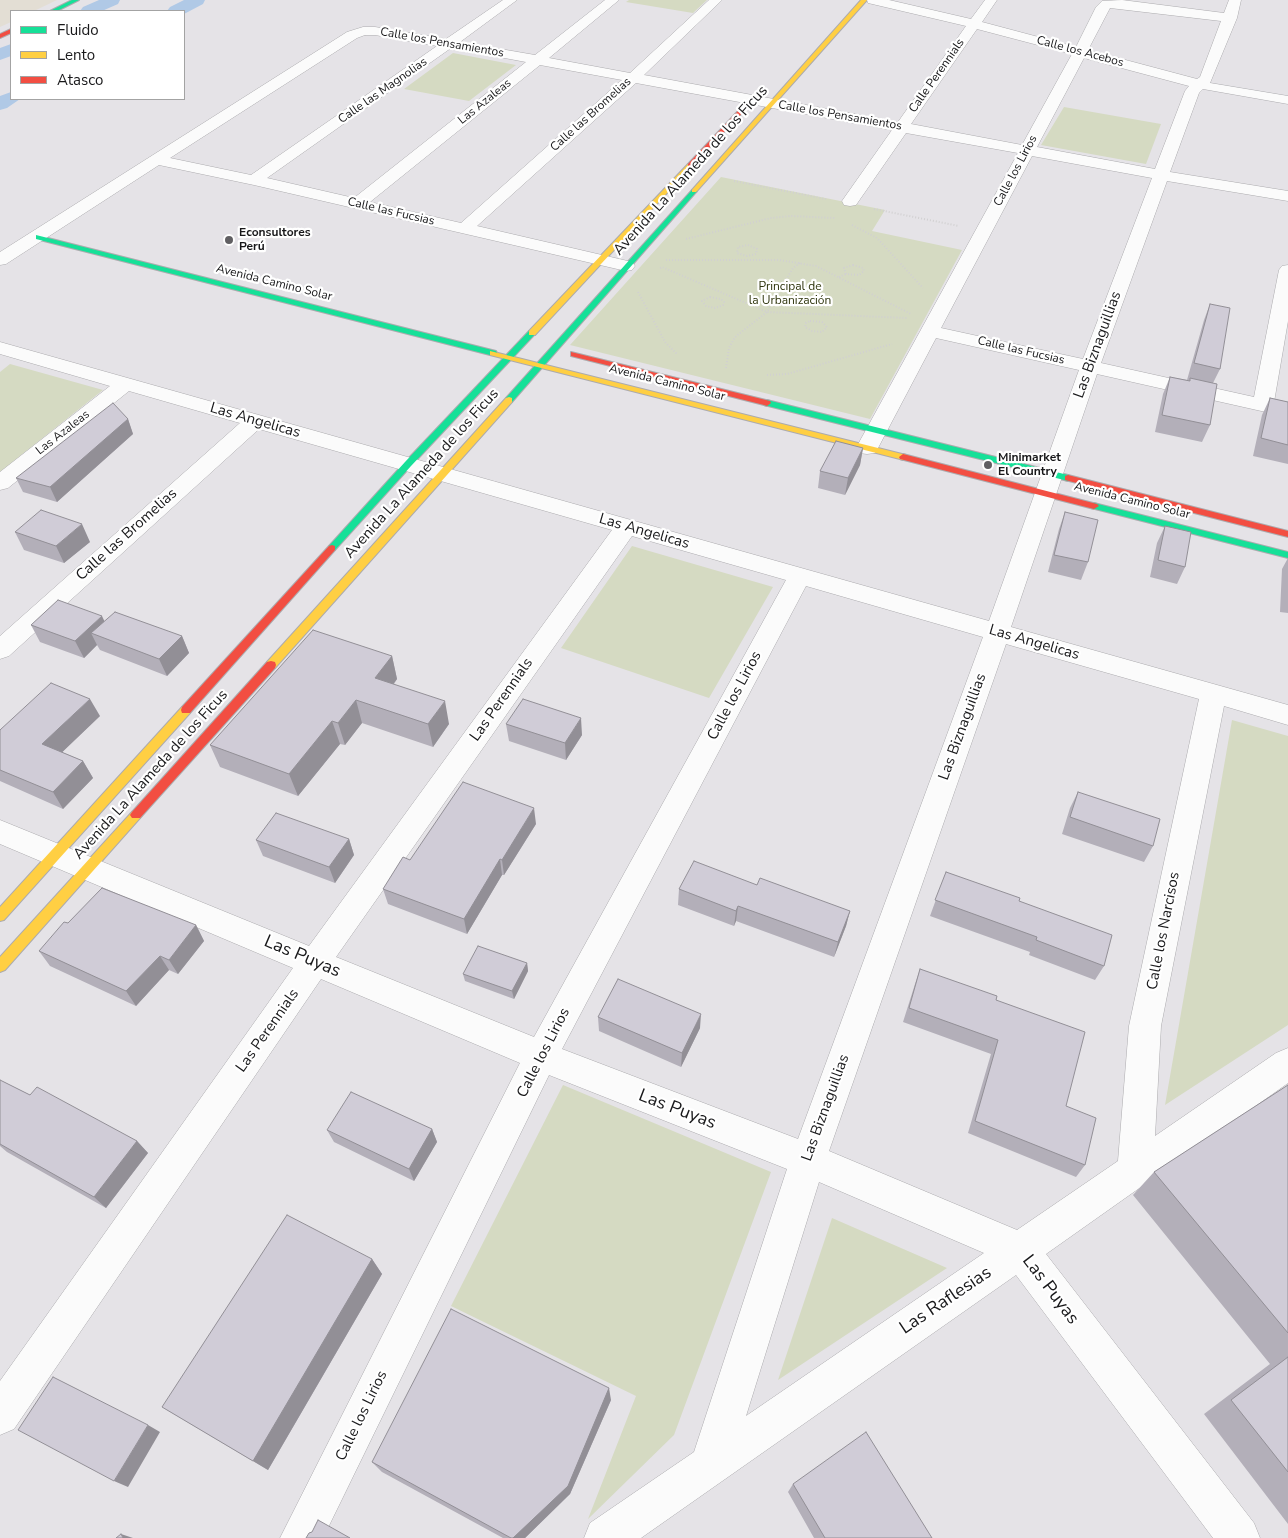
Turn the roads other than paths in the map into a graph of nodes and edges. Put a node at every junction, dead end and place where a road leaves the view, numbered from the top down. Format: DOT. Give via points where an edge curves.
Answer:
graph roads {
  1 [pos="76,0"];
  2 [pos="511,0"];
  3 [pos="613,0"];
  4 [pos="716,0"];
  5 [pos="864,0"];
  6 [pos="873,0"];
  7 [pos="991,0"];
  8 [pos="1233,9"];
  9 [pos="55,10"];
  10 [pos="973,24"];
  11 [pos="450,44"];
  12 [pos="1080,52"];
  13 [pos="537,60"];
  14 [pos="633,78"];
  15 [pos="1201,84"];
  16 [pos="754,96"];
  17 [pos="1288,100"];
  18 [pos="771,103"];
  19 [pos="902,127"];
  20 [pos="1027,150"];
  21 [pos="156,160"];
  22 [pos="1161,174"];
  23 [pos="254,180"];
  24 [pos="1288,196"];
  25 [pos="850,201"];
  26 [pos="357,204"];
  27 [pos="57,224"];
  28 [pos="76,229"];
  29 [pos="464,229"];
  30 [pos="39,237"];
  31 [pos="0,260"];
  32 [pos="599,260"];
  33 [pos="626,266"];
  34 [pos="1288,270"];
  35 [pos="930,331"];
  36 [pos="519,340"];
  37 [pos="554,349"];
  38 [pos="4,353"];
  39 [pos="509,357"];
  40 [pos="540,365"];
  41 [pos="1090,367"];
  42 [pos="125,384"];
  43 [pos="1263,406"];
  44 [pos="1288,412"];
  45 [pos="254,420"];
  46 [pos="877,430"];
  47 [pos="867,448"];
  48 [pos="408,464"];
  49 [pos="443,474"];
  50 [pos="0,483"];
  51 [pos="1050,484"];
  52 [pos="626,527"];
  53 [pos="1288,534"];
  54 [pos="1288,556"];
  55 [pos="800,576"];
  56 [pos="997,632"];
  57 [pos="0,650"];
  58 [pos="1213,694"];
  59 [pos="1288,715"];
  60 [pos="0,832"];
  61 [pos="56,855"];
  62 [pos="87,868"];
  63 [pos="0,916"];
  64 [pos="315,962"];
  65 [pos="0,966"];
  66 [pos="541,1056"];
  67 [pos="1288,1064"];
  68 [pos="808,1160"];
  69 [pos="1135,1170"];
  70 [pos="1020,1250"];
  71 [pos="0,1415"];
  72 [pos="711,1463"];
  73 [pos="302,1538"];
  74 [pos="604,1538"];
  75 [pos="1239,1538"];
  1 -- 9 [label="street"];
  2 -- 11 [label="street, Calle las Magnolias"];
  3 -- 13 [label="street, Las Azaleas"];
  4 -- 14 [label="street, Calle las Bromelias"];
  5 -- 18 [label="street, Avenida La Alameda de los Ficus"];
  6 -- 10 [label="street, Calle los Acebos"];
  7 -- 10 [label="street, Calle Perennials"];
  8 -- 12 [label="street, Calle los Lirios" via="1107,4 1102,7"];
  8 -- 15 [label="street, Las Biznaguillias"];
  10 -- 12 [label="street, Calle los Acebos"];
  10 -- 19 [label="street, Calle Perennials"];
  11 -- 13 [label="street, Calle los Pensamientos"];
  11 -- 21 [label="street, Calle los Pensamientos" via="375,31 352,35"];
  11 -- 23 [label="street, Calle las Magnolias"];
  12 -- 15 [label="street, Calle los Acebos"];
  12 -- 20 [label="street, Calle los Lirios"];
  13 -- 14 [label="street, Calle los Pensamientos"];
  13 -- 26 [label="street, Las Azaleas"];
  14 -- 16 [label="street, Calle los Pensamientos"];
  14 -- 29 [label="street, Calle las Bromelias"];
  15 -- 17 [label="street, Calle los Acebos"];
  15 -- 22 [label="street, Las Biznaguillias" via="1192,91"];
  16 -- 18 [label="street, Calle los Pensamientos"];
  16 -- 32 [label="street, Avenida La Alameda de los Ficus"];
  18 -- 19 [label="street, Calle los Pensamientos"];
  18 -- 33 [label="street, Avenida La Alameda de los Ficus"];
  19 -- 20 [label="street, Calle los Pensamientos"];
  19 -- 25 [label="street, Calle Perennials"];
  20 -- 22 [label="street, Calle los Pensamientos"];
  20 -- 35 [label="street, Calle los Lirios"];
  21 -- 23 [label="street, Calle las Fucsias"];
  21 -- 27 [label="street"];
  22 -- 24 [label="street, Calle los Pensamientos"];
  22 -- 41 [label="street, Las Biznaguillias"];
  23 -- 26 [label="street, Calle las Fucsias"];
  26 -- 29 [label="street, Calle las Fucsias"];
  27 -- 28 [label="street"];
  27 -- 30 [label="street"];
  29 -- 32 [label="street, Calle las Fucsias"];
  30 -- 31 [label="street"];
  30 -- 39 [label="street, Avenida Camino Solar"];
  32 -- 33 [label="street, Calle las Fucsias"];
  32 -- 36 [label="street, Avenida La Alameda de los Ficus"];
  33 -- 37 [label="street, Avenida La Alameda de los Ficus"];
  34 -- 43 [label="street"];
  35 -- 41 [label="street, Calle las Fucsias"];
  35 -- 46 [label="street, Calle los Lirios"];
  36 -- 37 [label="street, Avenida Camino Solar"];
  36 -- 39 [label="street, Avenida La Alameda de los Ficus"];
  37 -- 40 [label="street, Avenida La Alameda de los Ficus"];
  37 -- 46 [label="street, Avenida Camino Solar"];
  38 -- 42 [label="street, Las Angelicas"];
  39 -- 40 [label="street, Avenida Camino Solar"];
  39 -- 48 [label="street, Avenida La Alameda de los Ficus"];
  40 -- 47 [label="street, Avenida Camino Solar"];
  40 -- 49 [label="street, Avenida La Alameda de los Ficus"];
  41 -- 43 [label="street, Calle las Fucsias"];
  41 -- 51 [label="street, Las Biznaguillias"];
  42 -- 45 [label="street, Las Angelicas"];
  42 -- 50 [label="street, Las Azaleas"];
  43 -- 44 [label="street, Calle las Fucsias"];
  45 -- 48 [label="street, Las Angelicas"];
  45 -- 57 [label="street, Calle las Bromelias"];
  46 -- 47 [label="street, Calle los Lirios"];
  46 -- 51 [label="street, Avenida Camino Solar"];
  47 -- 51 [label="street, Avenida Camino Solar"];
  48 -- 49 [label="street, Las Angelicas"];
  48 -- 61 [label="street, Avenida La Alameda de los Ficus"];
  49 -- 52 [label="street, Las Angelicas"];
  49 -- 62 [label="street, Avenida La Alameda de los Ficus"];
  51 -- 53 [label="street, Avenida Camino Solar"];
  51 -- 54 [label="street, Avenida Camino Solar"];
  51 -- 56 [label="street, Las Biznaguillias"];
  52 -- 55 [label="street, Las Angelicas"];
  52 -- 64 [label="street, Las Perennials"];
  55 -- 56 [label="street, Las Angelicas"];
  55 -- 66 [label="street, Calle los Lirios"];
  56 -- 58 [label="street, Las Angelicas"];
  56 -- 68 [label="street, Las Biznaguillias"];
  58 -- 59 [label="street, Las Angelicas"];
  58 -- 69 [label="street, Calle los Narcisos" via="1145,1026"];
  60 -- 61 [label="street, Las Puyas"];
  61 -- 62 [label="street, Las Puyas"];
  61 -- 63 [label="street, Avenida La Alameda de los Ficus"];
  62 -- 64 [label="street, Las Puyas"];
  62 -- 65 [label="street, Avenida La Alameda de los Ficus"];
  64 -- 66 [label="street, Las Puyas"];
  64 -- 71 [label="street, Las Perennials"];
  66 -- 68 [label="street, Las Puyas"];
  66 -- 73 [label="street, Calle los Lirios"];
  67 -- 69 [label="street, Las Raflesias"];
  68 -- 70 [label="street, Las Puyas"];
  68 -- 72 [label="street, Las Biznaguillias"];
  69 -- 70 [label="street, Las Raflesias"];
  70 -- 72 [label="street, Las Raflesias"];
  70 -- 75 [label="street, Las Puyas"];
  72 -- 74 [label="street, Las Raflesias"];
}
